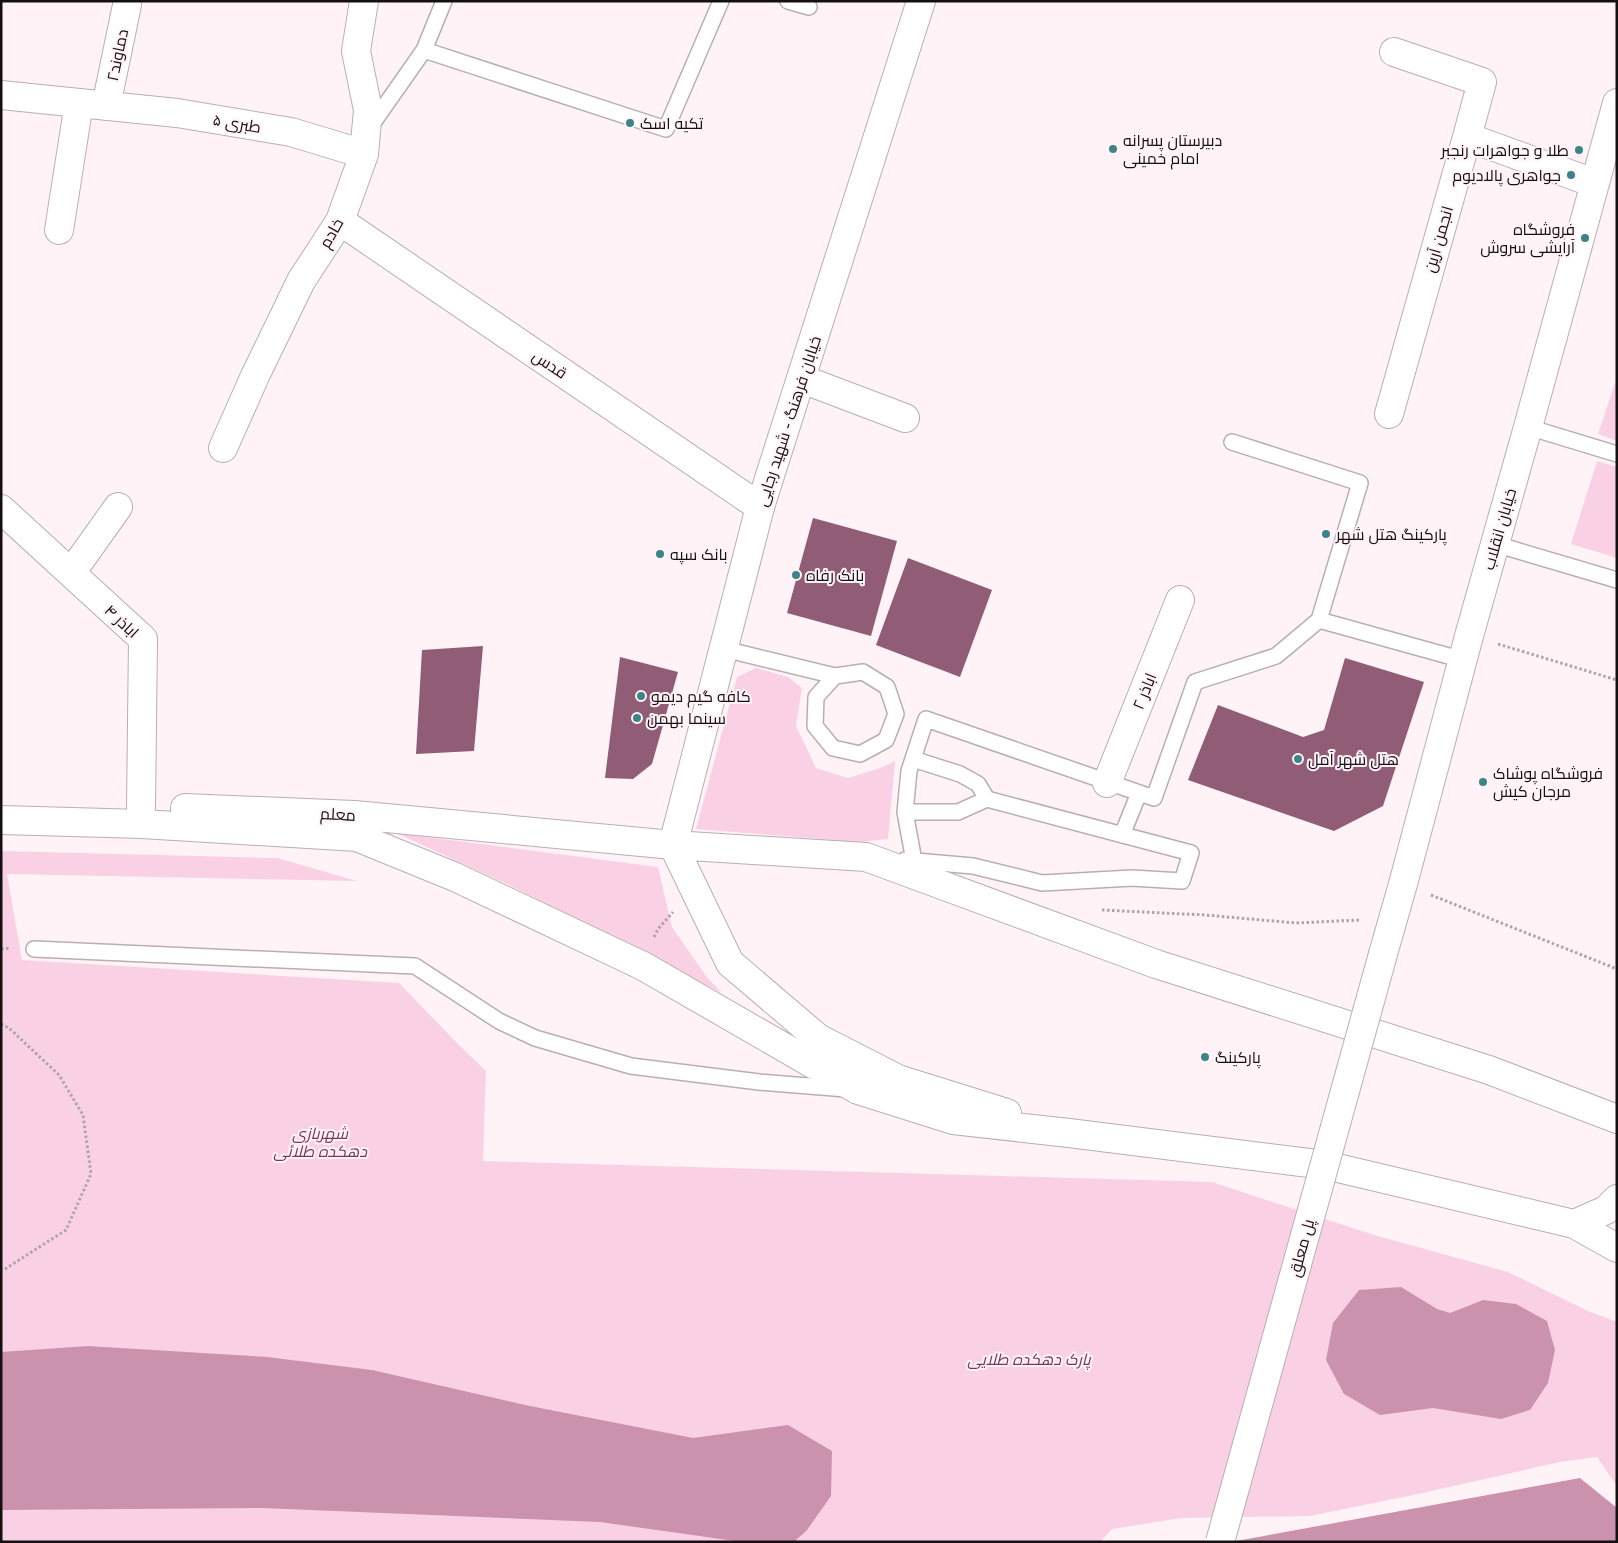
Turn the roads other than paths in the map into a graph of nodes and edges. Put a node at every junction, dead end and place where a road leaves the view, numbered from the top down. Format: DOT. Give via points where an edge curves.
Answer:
graph roads {
  1 [pos="364,1"];
  2 [pos="444,1"];
  3 [pos="721,1"];
  4 [pos="788,1"];
  5 [pos="921,1"];
  6 [pos="127,5"];
  7 [pos="809,7"];
  8 [pos="424,50"];
  9 [pos="1394,52"];
  10 [pos="1,95"];
  11 [pos="79,103"];
  12 [pos="1617,103"];
  13 [pos="106,106"];
  14 [pos="1467,137"];
  15 [pos="365,143"];
  16 [pos="1594,183"];
  17 [pos="340,221"];
  18 [pos="59,230"];
  19 [pos="802,379"];
  20 [pos="1389,414"];
  21 [pos="905,418"];
  22 [pos="1528,427"];
  23 [pos="1232,442"];
  24 [pos="223,448"];
  25 [pos="1617,454"];
  26 [pos="118,507"];
  27 [pos="760,507"];
  28 [pos="1,509"];
  29 [pos="1495,544"];
  30 [pos="71,573"];
  31 [pos="1617,580"];
  32 [pos="1180,600"];
  33 [pos="1319,620"];
  34 [pos="1466,648"];
  35 [pos="724,649"];
  36 [pos="835,676"];
  37 [pos="913,759"];
  38 [pos="1108,783"];
  39 [pos="1139,793"];
  40 [pos="987,799"];
  41 [pos="1,802"];
  42 [pos="141,807"];
  43 [pos="905,812"];
  44 [pos="1,820"];
  45 [pos="1122,835"];
  46 [pos="673,845"];
  47 [pos="866,858"];
  48 [pos="914,861"];
  49 [pos="34,949"];
  50 [pos="1383,954"];
  51 [pos="858,1090"];
  52 [pos="1616,1120"];
  53 [pos="1069,1132"];
  54 [pos="1617,1199"];
  55 [pos="1574,1224"];
  56 [pos="1617,1248"];
  57 [pos="1220,1542"];
  1 -- 15 [label="main road, خادم" via="356,51 368,110"];
  2 -- 8 [label="lane"];
  3 -- 8 [label="lane" via="666,130"];
  4 -- 7 [label="lane"];
  5 -- 19 [label="main road, خیابان فرهنگ - شهید رجایی"];
  6 -- 13 [label="main road, دماوند۲"];
  8 -- 15 [label="lane" via="412,64"];
  9 -- 14 [label="main road, انجمن آرین" via="1482,82"];
  10 -- 11 [label="main road, طبری ۵"];
  11 -- 13 [label="main road, طبری ۵"];
  11 -- 18 [label="main road"];
  12 -- 16 [label="main road, خیابان انقلاب"];
  13 -- 15 [label="main road, طبری ۵" via="178,113"];
  14 -- 16 [label="main road"];
  14 -- 20 [label="main road, انجمن آرین"];
  15 -- 17 [label="main road, خادم"];
  16 -- 22 [label="main road, خیابان انقلاب"];
  17 -- 24 [label="main road, خادم" via="302,281"];
  17 -- 27 [label="main road, قدس"];
  19 -- 21 [label="main road"];
  19 -- 27 [label="main road, خیابان فرهنگ - شهید رجایی"];
  22 -- 25 [label="lane"];
  22 -- 29 [label="main road, خیابان انقلاب"];
  23 -- 33 [label="lane" via="1360,482"];
  26 -- 30 [label="main road"];
  27 -- 35 [label="main road, خیابان فرهنگ - شهید رجایی"];
  28 -- 30 [label="main road, اباذر ۴"];
  29 -- 31 [label="lane"];
  29 -- 34 [label="main road, خیابان انقلاب"];
  30 -- 42 [label="main road, اباذر ۴" via="143,639"];
  32 -- 38 [label="main road, اباذر ۲"];
  33 -- 34 [label="lane"];
  33 -- 39 [label="lane" via="1276,656 1195,682 1154,798"];
  34 -- 50 [label="main road, خیابان انقلاب"];
  35 -- 36 [label="lane"];
  35 -- 46 [label="main road, خیابان فرهنگ - شهید رجایی"];
  36 -- 36 [label="lane" via="816,698 816,726 833,748 860,754 886,740 896,714 887,687 863,672"];
  37 -- 38 [label="lane" via="926,719"];
  37 -- 40 [label="lane" via="960,774 978,784"];
  37 -- 43 [label="lane"];
  38 -- 39 [label="lane"];
  39 -- 45 [label="lane"];
  40 -- 43 [label="lane" via="958,812"];
  40 -- 45 [label="lane"];
  41 -- 42 [label="main road, معلم"];
  42 -- 46 [label="main road, معلم" via="354,815"];
  43 -- 48 [label="lane"];
  44 -- 51 [label="main road, معلم" via="142,824 357,837 455,877 642,966"];
  45 -- 48 [label="lane" via="1191,853 1182,882 1132,878 1042,883 974,866"];
  46 -- 47 [label="main road, معلم"];
  46 -- 53 [label="main road" via="730,963 818,1038 898,1079"];
  47 -- 48 [label="lane"];
  47 -- 52 [label="main road, معلم" via="1156,964 1489,1070"];
  49 -- 51 [label="lane" via="415,966 500,1021 535,1038 631,1066"];
  50 -- 57 [label="main road, پل معلق, bridge"];
  51 -- 53 [label="main road, معلم" via="953,1120"];
  53 -- 55 [label="main road" via="1324,1165"];
  54 -- 55 [label="main road" via="1606,1210"];
  55 -- 56 [label="main road"];
}
